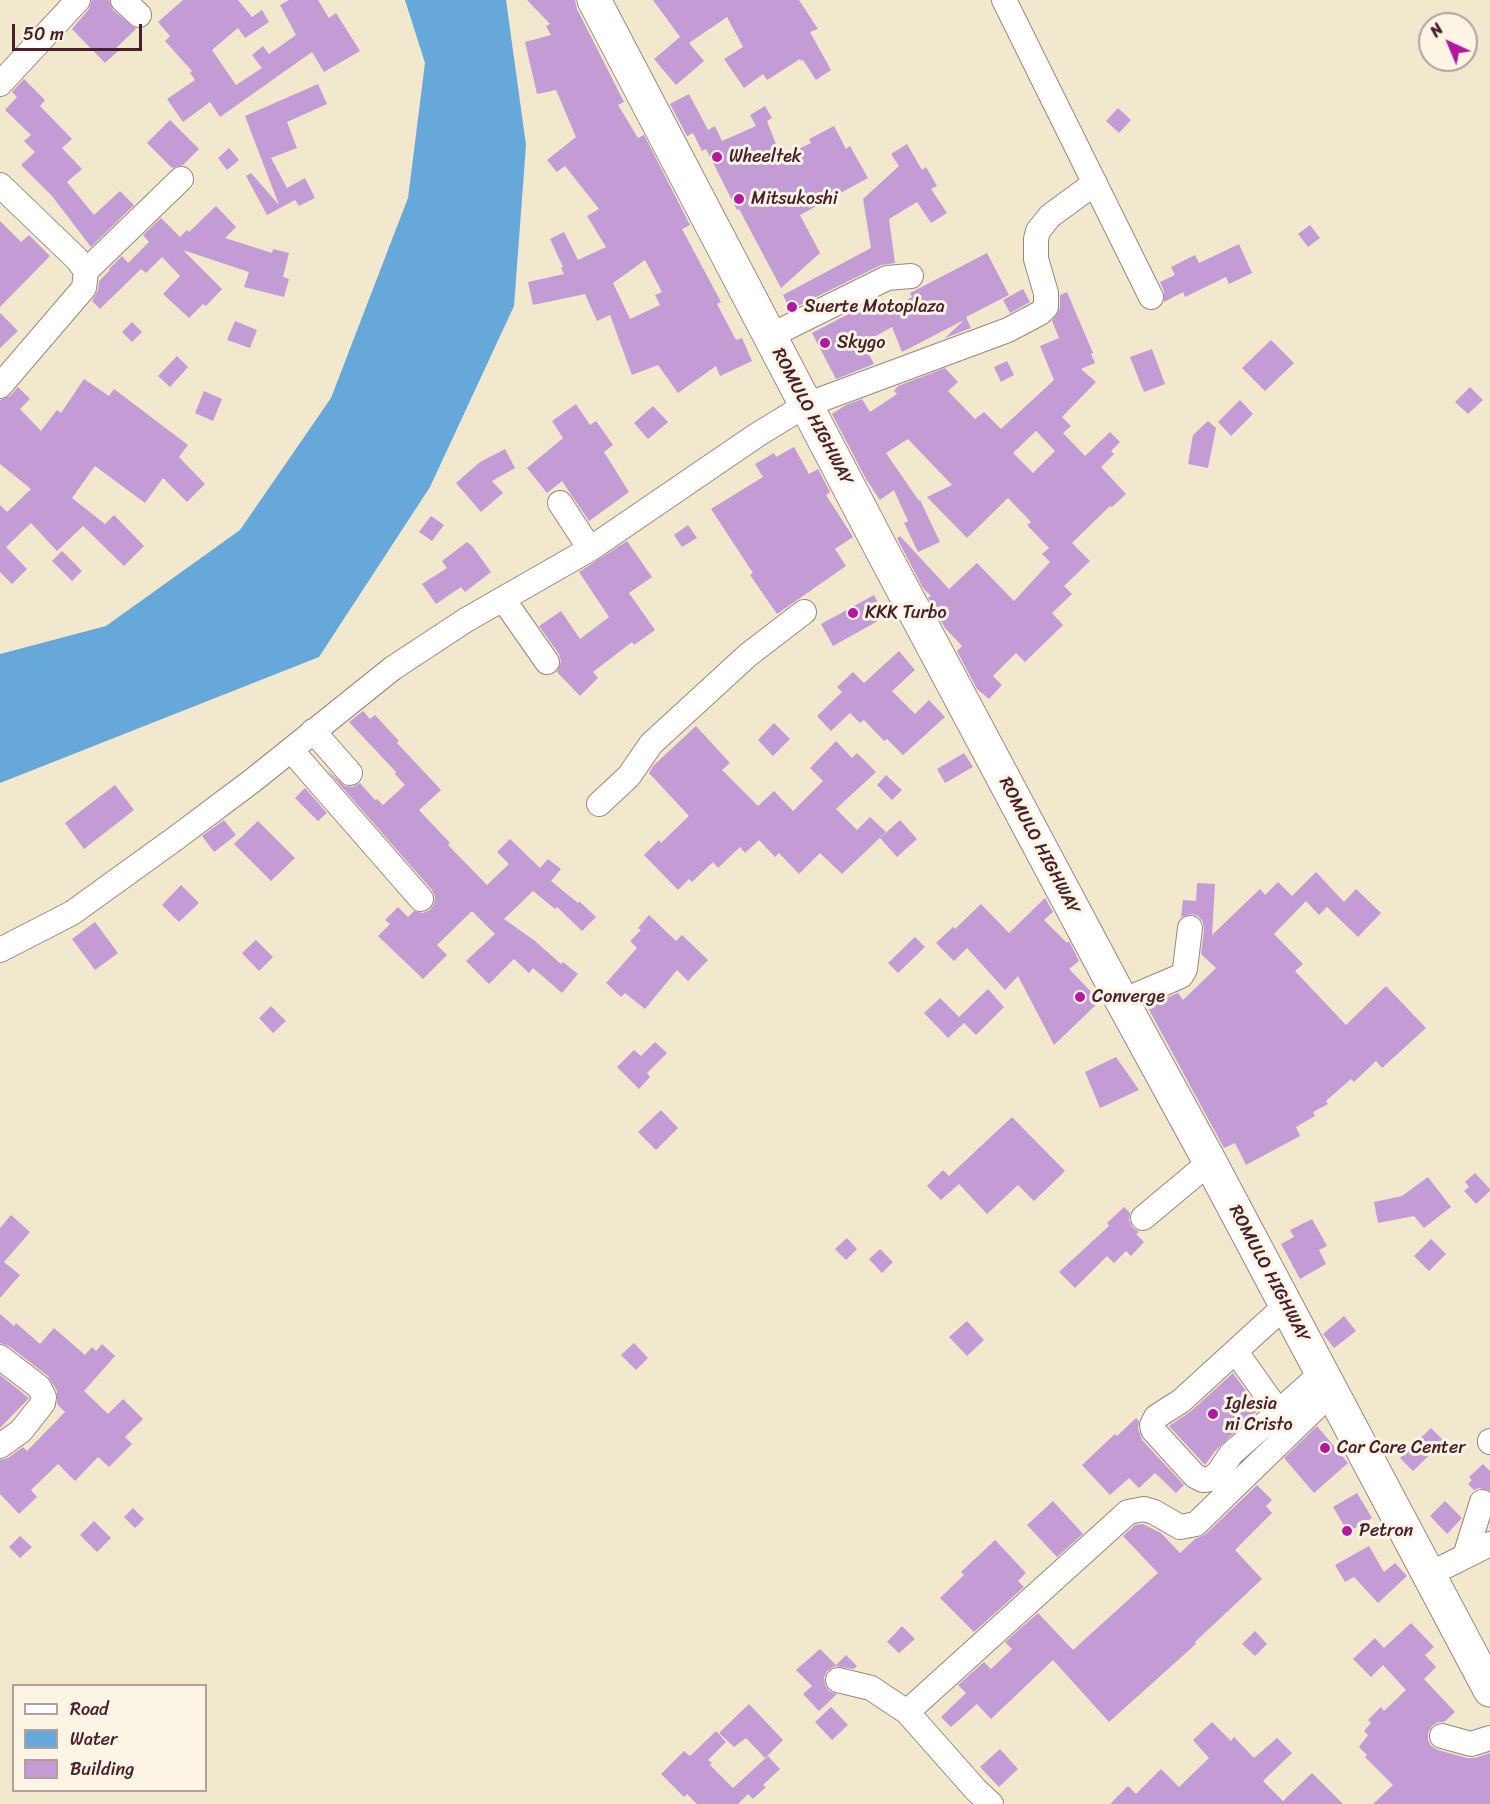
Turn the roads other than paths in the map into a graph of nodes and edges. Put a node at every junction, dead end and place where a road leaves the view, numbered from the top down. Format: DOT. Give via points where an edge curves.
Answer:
graph roads {
  1 [pos="78,0"];
  2 [pos="594,0"];
  3 [pos="1004,0"];
  4 [pos="0,84"];
  5 [pos="181,179"];
  6 [pos="1095,183"];
  7 [pos="0,185"];
  8 [pos="86,271"];
  9 [pos="911,276"];
  10 [pos="1151,297"];
  11 [pos="770,336"];
  12 [pos="0,386"];
  13 [pos="806,405"];
  14 [pos="560,503"];
  15 [pos="590,549"];
  16 [pos="503,599"];
  17 [pos="804,612"];
  18 [pos="547,662"];
  19 [pos="313,731"];
  20 [pos="291,750"];
  21 [pos="350,773"];
  22 [pos="599,804"];
  23 [pos="421,899"];
  24 [pos="1190,928"];
  25 [pos="0,950"];
  26 [pos="1122,1001"];
  27 [pos="1210,1162"];
  28 [pos="1143,1218"];
  29 [pos="1285,1306"];
  30 [pos="1236,1352"];
  31 [pos="0,1357"];
  32 [pos="1327,1383"];
  33 [pos="1278,1411"];
  34 [pos="0,1446"];
  35 [pos="1482,1502"];
  36 [pos="1490,1544"];
  37 [pos="1465,1556"];
  38 [pos="1428,1575"];
  39 [pos="838,1680"];
  40 [pos="1490,1690"];
  41 [pos="907,1712"];
  42 [pos="1442,1736"];
  43 [pos="1490,1738"];
  44 [pos="991,1804"];
  1 -- 4 [label="street"];
  2 -- 11 [label="highway, ROMULO HIGHWAY"];
  3 -- 6 [label="street"];
  5 -- 8 [label="street"];
  6 -- 10 [label="street"];
  6 -- 13 [label="street" via="1050,216 1038,231 1036,259 1046,293 1046,307 1040,313 1008,330"];
  7 -- 8 [label="street"];
  8 -- 12 [label="street" via="84,288"];
  9 -- 11 [label="street" via="887,278"];
  11 -- 13 [label="highway, ROMULO HIGHWAY"];
  13 -- 15 [label="street"];
  13 -- 26 [label="highway, ROMULO HIGHWAY"];
  14 -- 15 [label="street"];
  15 -- 16 [label="street"];
  16 -- 18 [label="street"];
  16 -- 19 [label="street" via="393,668"];
  17 -- 22 [label="street" via="748,655 651,744 629,776"];
  19 -- 20 [label="street"];
  19 -- 21 [label="street"];
  20 -- 23 [label="street"];
  20 -- 25 [label="street" via="72,913"];
  24 -- 26 [label="street" via="1183,974"];
  26 -- 27 [label="highway, ROMULO HIGHWAY"];
  27 -- 28 [label="street"];
  27 -- 29 [label="highway, ROMULO HIGHWAY"];
  29 -- 30 [label="street"];
  29 -- 32 [label="highway, ROMULO HIGHWAY"];
  30 -- 33 [label="street"];
  30 -- 33 [label="street" via="1181,1401 1156,1417 1153,1430 1198,1479 1207,1480"];
  31 -- 34 [label="street" via="39,1387 44,1397 21,1431"];
  32 -- 33 [label="street"];
  32 -- 38 [label="highway, ROMULO HIGHWAY"];
  32 -- 41 [label="street" via="1196,1524 1180,1527 1144,1509 1128,1512"];
  35 -- 37 [label="street"];
  36 -- 37 [label="street"];
  37 -- 38 [label="street"];
  38 -- 40 [label="highway, ROMULO HIGHWAY"];
  39 -- 41 [label="street" via="871,1688"];
  41 -- 44 [label="street"];
  42 -- 43 [label="street" via="1471,1744"];
}
